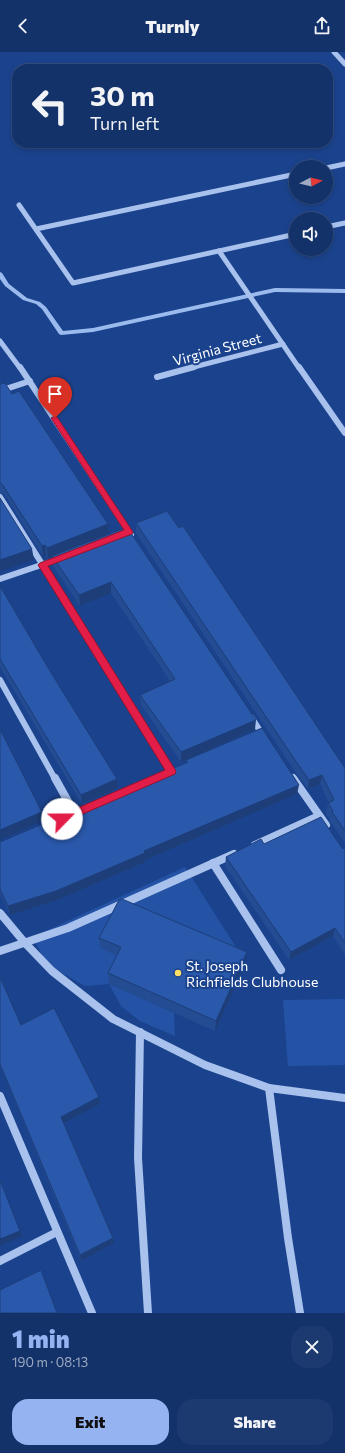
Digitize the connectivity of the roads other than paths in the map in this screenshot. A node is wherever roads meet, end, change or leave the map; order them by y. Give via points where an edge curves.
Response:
1 (334, 52) edge
2 (345, 64) edge
3 (345, 164) edge
4 (333, 167) edge
5 (289, 175) edge
6 (19, 205) dead end
7 (345, 223) edge
8 (333, 226) edge
9 (36, 229) junction
10 (289, 236) edge
11 (219, 251) junction
12 (0, 341) edge
13 (283, 344) junction
14 (157, 377) dead end
15 (30, 381) junction
16 (0, 391) edge
17 (342, 424) edge
18 (345, 433) edge
19 (0, 497) edge
20 (129, 532) junction
21 (122, 534) edge
22 (133, 538) edge
23 (71, 554) edge
24 (43, 565) junction
25 (0, 579) edge
26 (0, 680) edge
27 (247, 712) edge
28 (270, 745) edge
29 (172, 771) edge
30 (288, 771) edge
31 (75, 814) edge
32 (319, 816) junction
33 (332, 834) edge
34 (213, 863) junction
35 (0, 913) edge
36 (25, 943) junction
37 (0, 951) edge
38 (281, 970) dead end
39 (140, 1032) junction
40 (269, 1088) junction
41 (0, 1096) edge
42 (345, 1098) edge
43 (58, 1232) junction
44 (0, 1261) edge
45 (92, 1313) edge
46 (148, 1313) edge
47 (300, 1313) edge

1 - 2 street
3 - 4 street
5 - 9 street
6 - 9 street
7 - 8 street
9 - 11 street via 73,283
10 - 11 street
11 - 13 street
12 - 15 street
13 - 14 street, Virginia Street
13 - 17 street
15 - 16 street
15 - 20 street
17 - 18 street
19 - 24 street
20 - 21 street
20 - 22 street
23 - 24 street
24 - 25 street
24 - 29 street
26 - 31 street
27 - 28 street via 257,734
30 - 32 street
32 - 33 street
32 - 34 street
34 - 36 street via 68,928
34 - 38 street
35 - 36 street
36 - 37 street
36 - 39 street via 52,971 113,1019
39 - 40 street via 205,1065
39 - 46 street via 138,1158
40 - 42 street
40 - 47 street
41 - 43 street
43 - 44 street
43 - 45 street

